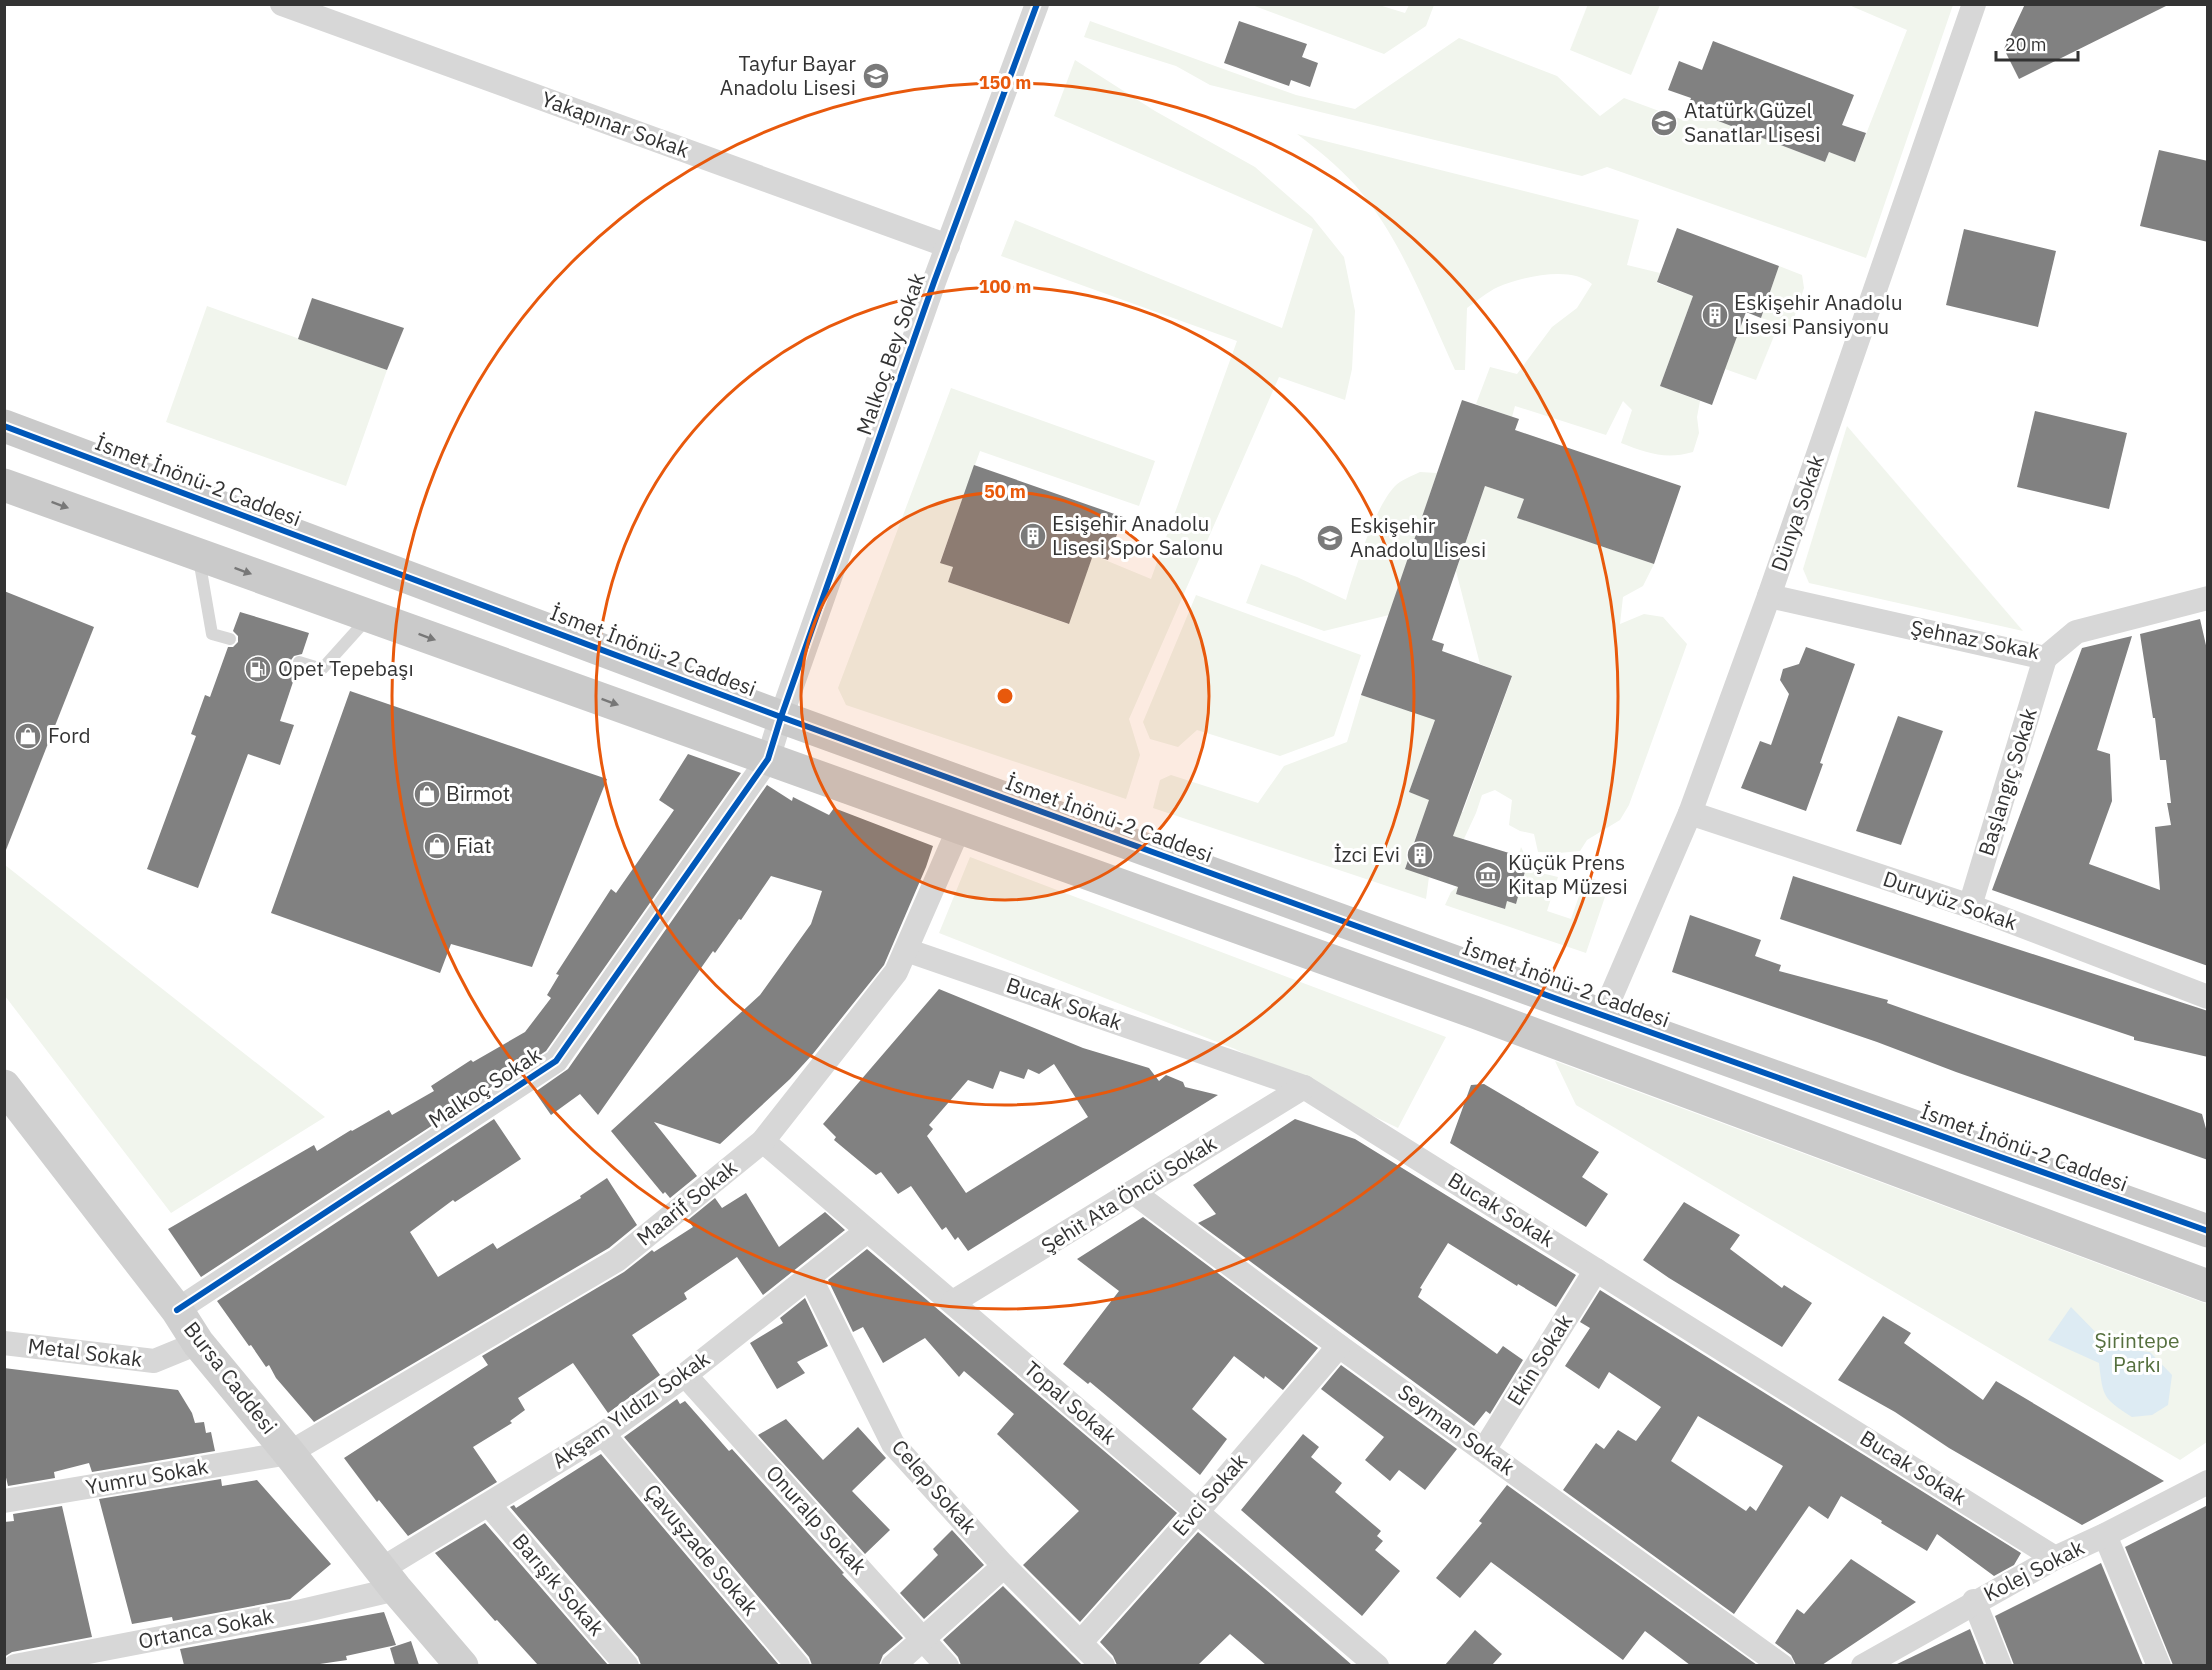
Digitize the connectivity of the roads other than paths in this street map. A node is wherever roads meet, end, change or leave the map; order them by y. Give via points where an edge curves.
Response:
1 (282, 4) edge
2 (1037, 4) edge
3 (1974, 4) edge
4 (948, 246) junction
5 (4, 426) edge
6 (4, 485) edge
7 (198, 555) junction
8 (1769, 596) junction
9 (2208, 598) edge
10 (369, 616) junction
11 (230, 639) dead end
12 (2045, 658) junction
13 (299, 662) dead end
14 (781, 717) junction
15 (768, 759) junction
16 (1690, 813) junction
17 (959, 828) junction
18 (1970, 906) junction
19 (906, 950) junction
20 (2208, 996) edge
21 (1603, 1015) junction
22 (4, 1086) edge
23 (1304, 1087) junction
24 (764, 1141) junction
25 (1133, 1192) junction
26 (867, 1231) junction
27 (2208, 1231) edge
28 (1596, 1270) junction
29 (810, 1277) junction
30 (2208, 1286) edge
31 (953, 1302) junction
32 (177, 1310) junction
33 (198, 1342) junction
34 (4, 1343) edge
35 (1339, 1346) junction
36 (685, 1375) junction
37 (603, 1434) junction
38 (1484, 1450) junction
39 (289, 1453) junction
40 (2208, 1482) edge
41 (4, 1501) edge
42 (489, 1505) junction
43 (1197, 1512) junction
44 (2105, 1535) junction
45 (2055, 1558) junction
46 (1004, 1566) junction
47 (388, 1579) junction
48 (1974, 1601) junction
49 (924, 1639) junction
50 (1080, 1644) junction
51 (15, 1665) edge
52 (462, 1665) edge
53 (627, 1665) edge
54 (798, 1665) edge
55 (892, 1665) edge
56 (947, 1665) edge
57 (1103, 1665) edge
58 (1377, 1665) edge
59 (1782, 1665) edge
60 (1863, 1665) edge
61 (2000, 1665) edge
62 (2159, 1665) edge

1 - 4 street, Yakapınar Sokak
2 - 4 street, Malkoç Bey Sokak
3 - 8 street, Dünya Sokak
4 - 14 street, Malkoç Bey Sokak
5 - 14 main road, İsmet İnönü-2 Caddesi
6 -> 7 main road
7 -> 10 main road
7 - 11 lane via 212,634
8 - 12 street, Şehnaz Sokak
8 - 16 street, Dünya Sokak
9 - 12 street, Şehnaz Sokak via 2076,632
10 - 13 lane via 322,669
10 -> 15 main road
12 - 18 street, Başlangıç Sokak
14 - 15 street, Malkoç Sokak
14 - 21 main road, İsmet İnönü-2 Caddesi
15 - 17 main road
15 - 32 street, Malkoç Sokak via 556,1061
16 - 18 street, Duruyüz Sokak
16 - 21 street, Dünya Sokak
17 - 19 street, Maarif Sokak
17 - 30 main road via 1477,1013
18 - 20 street, Duruyüz Sokak
19 - 23 street, Bucak Sokak
19 - 24 street, Maarif Sokak via 896,972
21 - 27 main road, İsmet İnönü-2 Caddesi
22 - 32 main road, Bursa Caddesi
23 - 25 street, Şehit Ata Öncü Sokak
23 - 28 street, Bucak Sokak
24 - 26 street, Topal Sokak
24 - 39 street, Maarif Sokak via 617,1260
25 - 31 street, Şehit Ata Öncü Sokak
25 - 35 street, Seyman Sokak
26 - 29 street, Akşam Yıldızı Sokak
26 - 31 street, Topal Sokak
28 - 38 street, Ekin Sokak
28 - 45 street, Bucak Sokak
29 - 36 street, Akşam Yıldızı Sokak
29 - 46 street, Celep Sokak via 893,1444
31 - 43 street, Topal Sokak
32 - 33 main road, Bursa Caddesi
33 - 34 street, Metal Sokak via 154,1361
33 - 39 main road, Bursa Caddesi
35 - 38 street, Seyman Sokak
35 - 43 street, Evci Sokak
36 - 37 street, Akşam Yıldızı Sokak
36 - 49 street, Onuralp Sokak
37 - 42 street, Akşam Yıldızı Sokak
37 - 54 street, Çavuşzade Sokak
38 - 59 street, Seyman Sokak
39 - 41 street, Yumru Sokak
39 - 47 main road, Bursa Caddesi
40 - 44 street, Kolej Sokak
42 - 47 street, Akşam Yıldızı Sokak
42 - 53 street, Barışık Sokak
43 - 50 street, Evci Sokak
43 - 58 street, Topal Sokak
44 - 45 street, Kolej Sokak
44 - 62 street
45 - 48 street, Kolej Sokak
46 - 49 street
46 - 50 street, Celep Sokak
47 - 51 street, Ortanca Sokak via 302,1611
47 - 52 main road, Bursa Caddesi
48 - 60 street, Kolej Sokak
48 - 61 street
49 - 55 street
49 - 56 street, Onuralp Sokak
50 - 57 street, Celep Sokak

